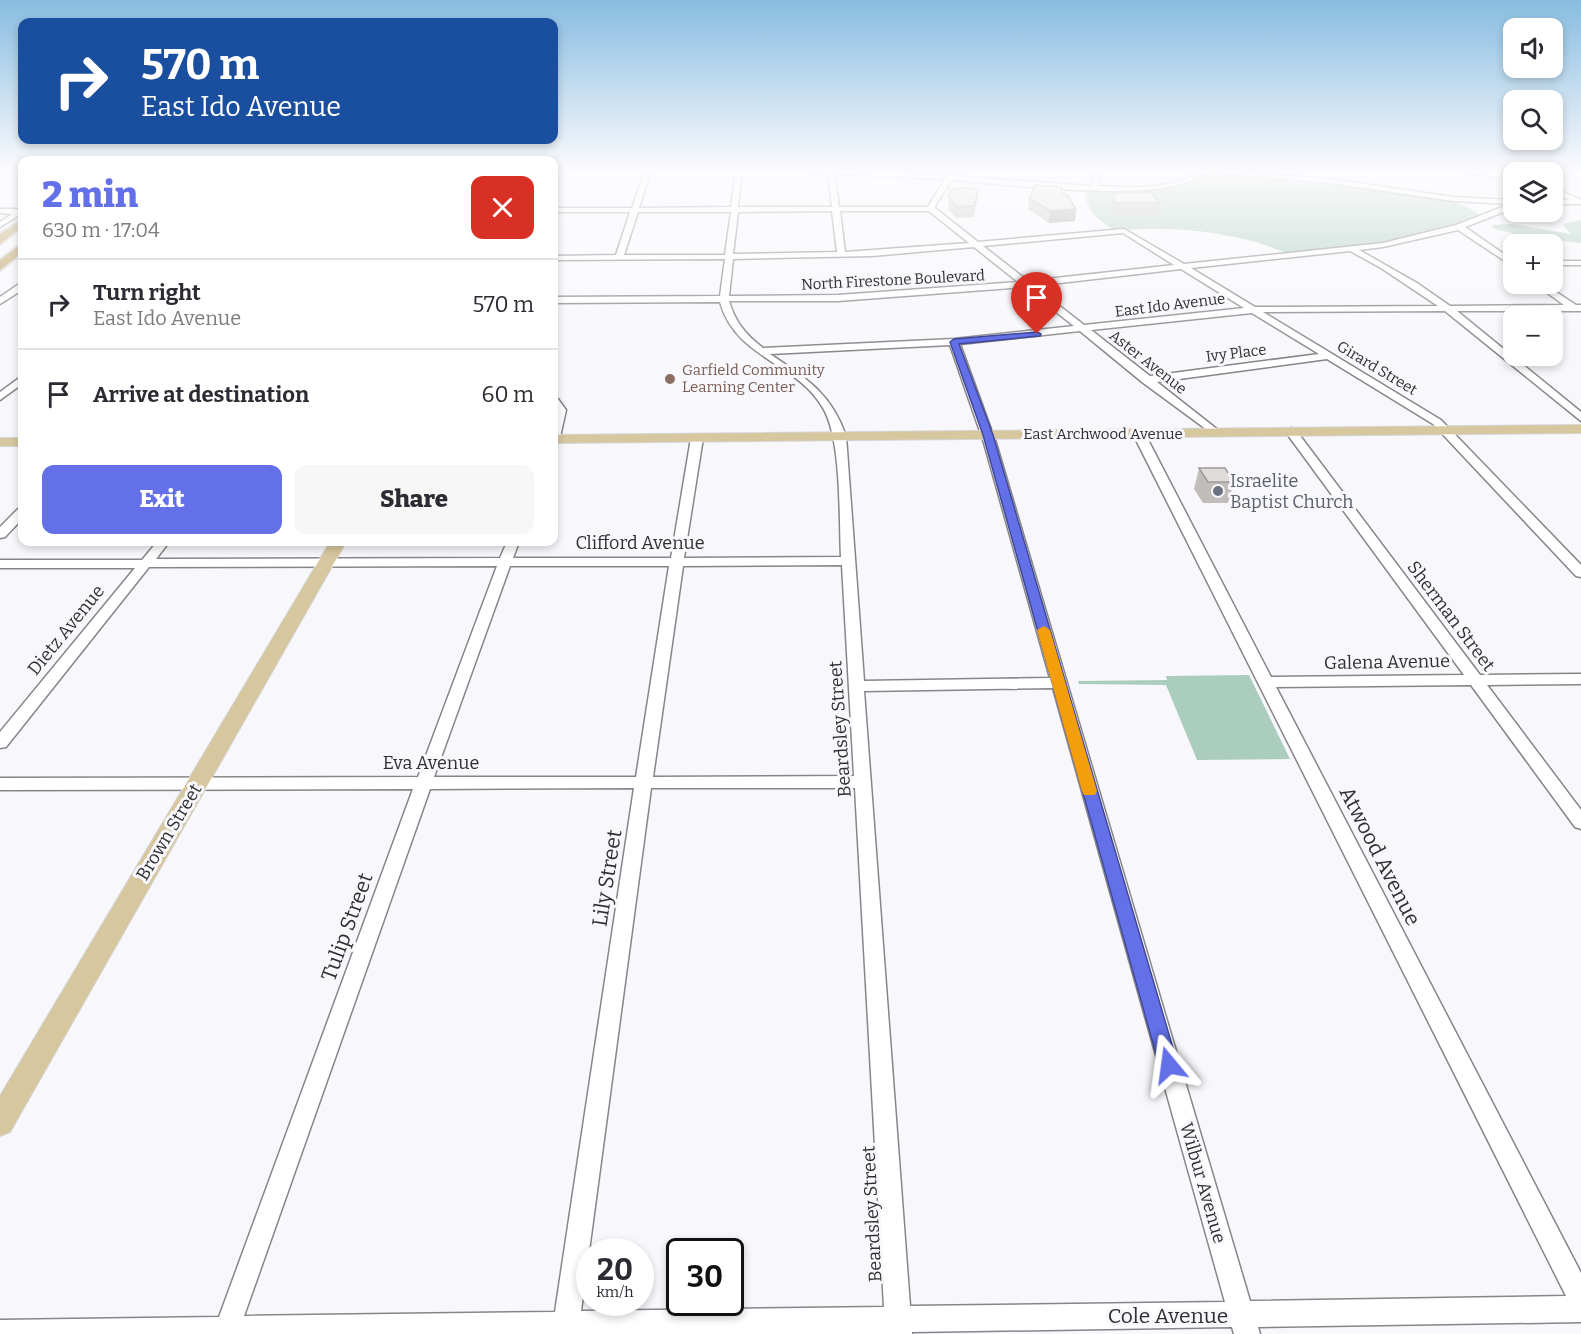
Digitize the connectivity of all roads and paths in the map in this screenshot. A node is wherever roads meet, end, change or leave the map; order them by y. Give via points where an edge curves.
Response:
1 (627, 233) edge
2 (732, 233) edge
3 (838, 233) edge
4 (960, 233) edge
5 (1102, 233) edge
6 (1128, 233) edge
7 (1436, 233) edge
8 (1468, 233) edge
9 (976, 246) junction
10 (18, 250) edge
11 (1353, 250) junction
12 (18, 255) edge
13 (841, 255) junction
14 (619, 257) junction
15 (729, 257) junction
16 (558, 258) edge
17 (1503, 258) edge
18 (1563, 263) edge
19 (1581, 263) edge
20 (0, 266) edge
21 (1183, 267) junction
22 (1024, 284) junction
23 (18, 289) edge
24 (1554, 294) edge
25 (558, 300) edge
26 (724, 300) junction
27 (0, 301) edge
28 (18, 301) edge
29 (1448, 309) junction
30 (1253, 310) junction
31 (1578, 310) edge
32 (1083, 330) junction
33 (954, 342) junction
34 (763, 351) junction
35 (1329, 357) junction
36 (1146, 380) junction
37 (18, 382) edge
38 (0, 397) edge
39 (558, 404) edge
40 (1581, 418) edge
41 (558, 422) edge
42 (1581, 429) edge
43 (1444, 430) junction
44 (1291, 431) junction
45 (1214, 432) junction
46 (1139, 434) junction
47 (988, 435) junction
48 (840, 436) junction
49 (558, 438) edge
50 (697, 438) junction
51 (0, 442) edge
52 (18, 442) edge
53 (18, 516) edge
54 (0, 534) edge
55 (160, 546) edge
56 (511, 546) edge
57 (332, 551) edge
58 (505, 561) junction
59 (848, 561) junction
60 (676, 562) junction
61 (146, 563) junction
62 (0, 564) edge
63 (1581, 573) edge
64 (1581, 679) edge
65 (1475, 680) junction
66 (1266, 682) junction
67 (1058, 683) junction
68 (857, 686) junction
69 (0, 743) edge
70 (199, 782) junction
71 (644, 782) junction
72 (862, 782) junction
73 (424, 783) junction
74 (0, 784) edge
75 (1581, 823) edge
76 (0, 1123) edge
77 (1581, 1299) edge
78 (1581, 1309) edge
79 (566, 1325) junction
80 (1244, 1325) edge
81 (898, 1327) edge
82 (227, 1329) junction
83 (0, 1333) edge

1 - 14 street
2 - 15 street, Beardsley Street
3 - 13 street
4 - 9 street, Aster Avenue
5 - 9 street, Girard Street
6 - 21 street, Girard Street
7 - 11 street, North Firestone Boulevard
8 - 17 street
9 - 13 street
9 - 22 street, Aster Avenue
10 - 20 highway
11 - 21 street, North Firestone Boulevard
11 - 29 street via 1407,279
12 - 20 highway
13 - 15 street
14 - 15 street
14 - 16 street
15 - 26 street, Beardsley Street
18 - 19 street
21 - 22 street, North Firestone Boulevard
21 - 30 street, Girard Street
22 - 26 street, North Firestone Boulevard via 866,296
22 - 32 street, Aster Avenue
23 - 27 street
24 - 31 street
25 - 26 street, North Firestone Boulevard
26 - 34 street, Beardsley Street via 725,313 740,335
27 - 28 street
29 - 30 street, East Ido Avenue
29 - 31 street, East Ido Avenue
29 - 40 street
30 - 32 street, East Ido Avenue
30 - 35 street, Girard Street
32 - 33 street, East Ido Avenue
32 - 36 street, Aster Avenue
33 - 34 street, East Ido Avenue
33 - 47 street, Wilbur Avenue
34 - 48 street, Beardsley Street via 818,393
35 - 36 street, Ivy Place
35 - 43 street, Girard Street via 1437,422
36 - 45 street, Aster Avenue
37 - 38 street
39 - 41 street
42 - 43 main road, East Archwood Avenue
43 - 44 main road, East Archwood Avenue
43 - 63 street, Girard Street
44 - 45 main road, East Archwood Avenue
44 - 65 street, Sherman Street
45 - 46 main road, East Archwood Avenue
46 - 47 main road, East Archwood Avenue
46 - 66 street, Atwood Avenue
47 - 48 main road, East Archwood Avenue
47 - 67 street, Wilbur Avenue
48 - 50 main road, East Archwood Avenue
48 - 59 street, Beardsley Street
49 - 50 main road, East Archwood Avenue
50 - 60 street, Lily Street
51 - 52 main road
53 - 54 street
55 - 61 street, Dietz Avenue
56 - 58 street, Tulip Street
57 - 58 street, Clifford Avenue
57 - 61 street, Clifford Avenue
57 - 70 main road, Brown Street
58 - 60 street, Clifford Avenue
58 - 73 street, Tulip Street
59 - 60 street, Clifford Avenue
59 - 68 street, Beardsley Street
60 - 71 street, Lily Street
61 - 62 street, Clifford Avenue
61 - 69 street, Dietz Avenue
64 - 65 street, Galena Avenue
65 - 66 street, Galena Avenue
65 - 75 street, Sherman Street
66 - 77 street, Atwood Avenue
67 - 68 street
67 - 80 street, Wilbur Avenue
68 - 72 street, Beardsley Street
70 - 73 street, Eva Avenue
70 - 74 street, Eva Avenue
70 - 76 main road, Brown Street
71 - 72 street, Eva Avenue
71 - 73 street, Eva Avenue
71 - 79 street, Lily Street
72 - 81 street, Beardsley Street
73 - 82 street, Tulip Street
78 - 80 street, Cole Avenue
79 - 81 street, Cole Avenue
79 - 82 street, Cole Avenue
80 - 81 street, Cole Avenue
82 - 83 street, Cole Avenue

